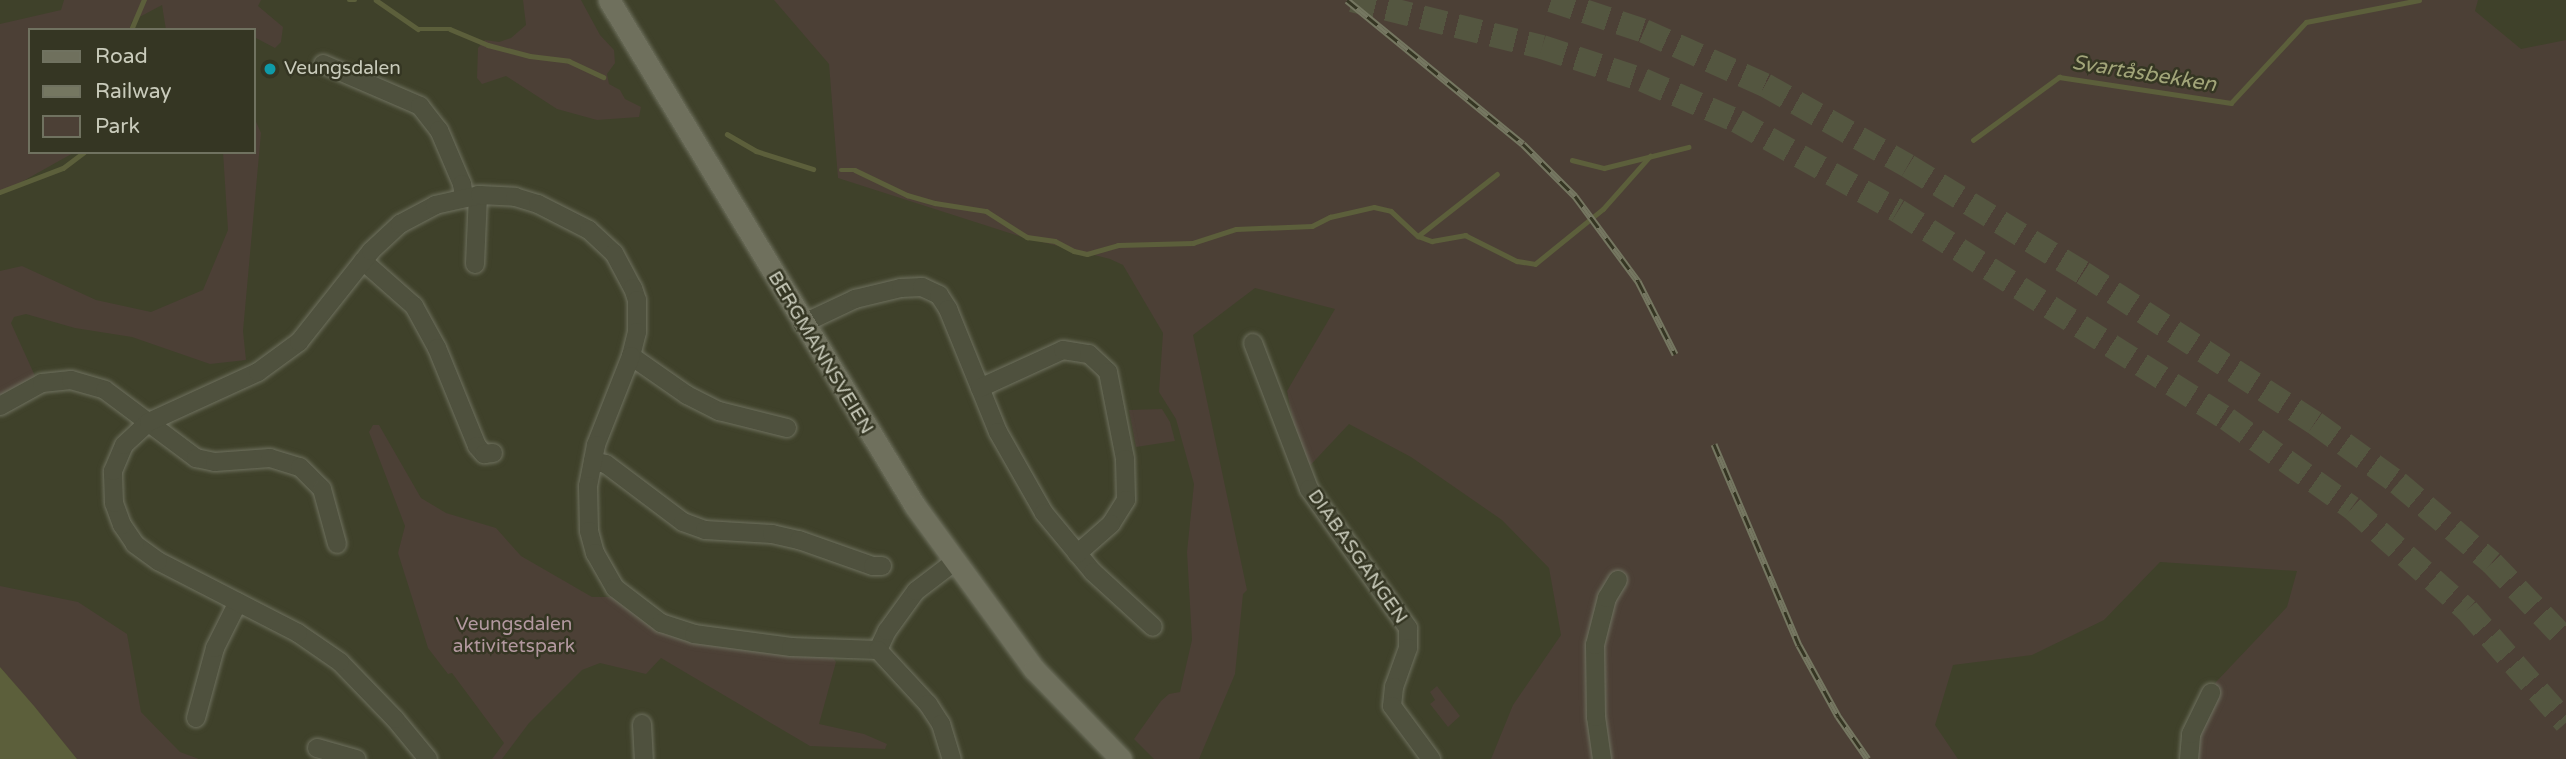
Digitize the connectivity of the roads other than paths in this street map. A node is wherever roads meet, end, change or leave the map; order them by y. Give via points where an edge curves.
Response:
1 (609, 0) edge
2 (324, 64) dead end
3 (471, 196) junction
4 (363, 261) junction
5 (475, 264) dead end
6 (802, 324) junction
7 (1253, 343) dead end
8 (631, 356) junction
9 (980, 388) junction
10 (0, 406) edge
11 (149, 422) junction
12 (788, 428) dead end
13 (493, 453) dead end
14 (593, 461) junction
15 (337, 544) dead end
16 (1077, 554) junction
17 (954, 562) junction
18 (883, 566) dead end
19 (1618, 580) dead end
20 (238, 602) junction
21 (1153, 627) dead end
22 (878, 650) junction
23 (2211, 693) dead end
24 (197, 718) dead end
25 (642, 724) dead end
26 (317, 748) dead end
27 (426, 758) edge
28 (356, 759) edge
29 (644, 759) edge
30 (952, 759) edge
31 (1121, 759) edge
32 (1431, 759) edge
33 (1602, 759) edge
34 (2189, 759) edge

1 - 6 main road, BERGMANNSVEIEN
2 - 3 street via 420,106 439,130
3 - 4 street via 435,205 400,224
3 - 5 street
3 - 8 street via 515,197 556,211 589,230 614,253 637,300
4 - 11 street via 322,316 282,355
4 - 13 street via 414,306 438,348 477,446 484,454
6 - 9 street via 855,299 901,288 928,289 939,295 948,309
6 - 17 main road, BERGMANNSVEIEN
7 - 32 street, DIABASGANGEN via 1309,489 1408,628 1408,648 1392,693 1395,712
8 - 12 street via 719,411
8 - 14 street
9 - 16 street via 1014,463 1044,513
9 - 16 street via 1063,350 1089,354 1108,372 1127,490 1117,517
10 - 11 street via 42,383 71,380 105,390
11 - 15 street via 196,458 215,462 270,458 300,467 322,489
11 - 20 street via 124,445 113,471 114,503 122,524 135,544 158,561
14 - 18 street via 606,464 683,522 705,530 790,538 857,562
14 - 22 street via 587,510 595,553 615,588 645,613 694,634 791,647
16 - 21 street
17 - 22 street via 916,592
17 - 31 main road, BERGMANNSVEIEN via 1053,691
19 - 33 street via 1607,598 1595,645
20 - 24 street via 201,665
20 - 27 street via 298,633 340,662 396,719
22 - 30 street via 928,704 941,724
23 - 34 street via 2191,734
25 - 29 street
26 - 28 street

